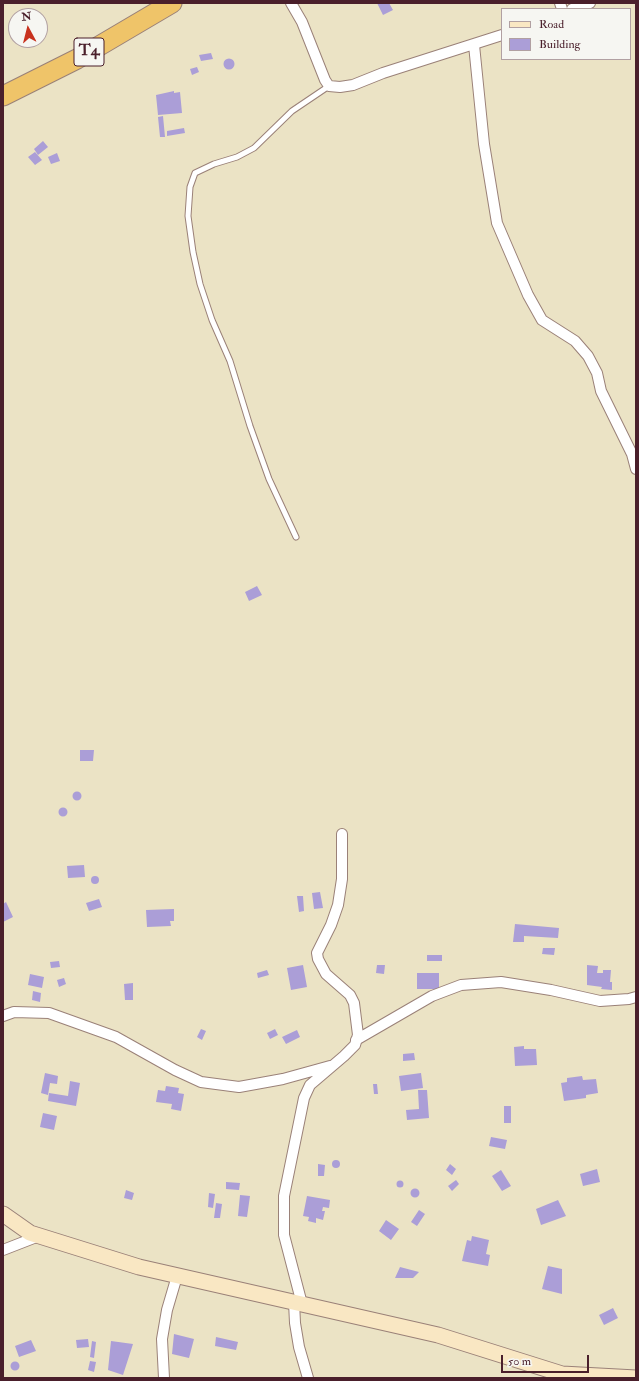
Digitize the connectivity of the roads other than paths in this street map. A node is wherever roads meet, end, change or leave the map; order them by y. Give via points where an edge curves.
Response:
1 (172, 3) edge
2 (291, 3) edge
3 (590, 3) edge
4 (575, 8) edge
5 (501, 35) edge
6 (474, 45) junction
7 (330, 86) junction
8 (3, 96) edge
9 (636, 469) edge
10 (296, 537) dead end
11 (342, 834) dead end
12 (636, 997) edge
13 (3, 1016) edge
14 (356, 1040) junction
15 (332, 1066) junction
16 (3, 1214) edge
17 (39, 1236) junction
18 (3, 1250) edge
19 (176, 1276) junction
20 (298, 1303) junction
21 (164, 1378) edge
22 (308, 1378) edge
23 (636, 1378) edge

1 - 8 highway, T4 via 77,59
2 - 7 street
3 - 4 street
5 - 6 street
6 - 7 street via 353,85
6 - 9 street via 484,144 497,223 528,295 542,320 575,341 588,356 632,454
7 - 10 lane via 292,111 254,148 195,173 190,187 188,216 200,284 230,361 269,479
11 - 14 street via 342,879 338,905 332,925 317,953 326,974 350,995 354,1003 358,1035
12 - 14 street via 600,1001 501,982 461,985 432,996
13 - 15 street via 14,1012 49,1013 116,1037 201,1082 239,1087
14 - 15 street via 355,1045
15 - 20 street via 310,1085 304,1098 284,1196 284,1235
16 - 17 main road via 30,1233
17 - 18 street
17 - 19 main road
19 - 20 main road
19 - 21 street via 162,1339
20 - 22 street via 295,1324
20 - 23 main road via 438,1335 562,1374

